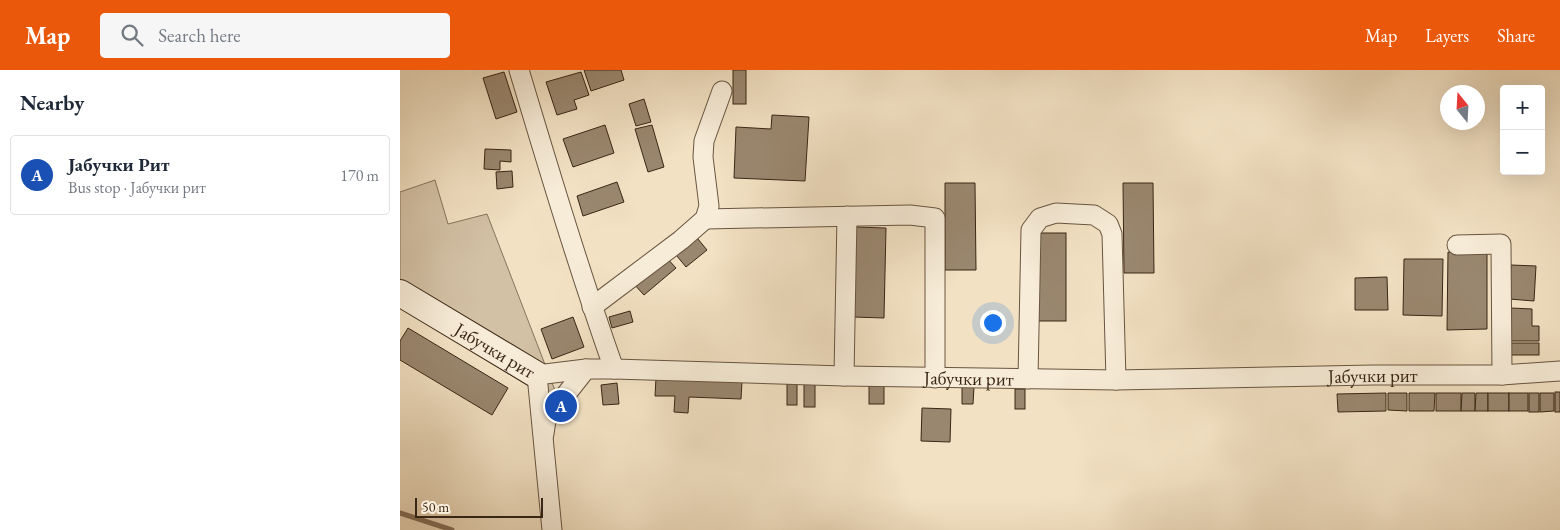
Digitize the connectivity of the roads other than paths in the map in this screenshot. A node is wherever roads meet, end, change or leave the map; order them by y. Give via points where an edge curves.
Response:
1 (519, 70) edge
2 (722, 91) dead end
3 (847, 216) junction
4 (705, 219) junction
5 (1457, 245) dead end
6 (400, 293) edge
7 (592, 307) junction
8 (586, 369) junction
9 (614, 369) junction
10 (1560, 371) edge
11 (537, 375) junction
12 (1502, 375) junction
13 (844, 376) junction
14 (935, 378) junction
15 (1028, 379) junction
16 (1116, 380) junction
17 (543, 440) junction
18 (552, 530) edge

1 - 7 street
2 - 4 street via 704,141 709,206
3 - 4 street
3 - 13 street
3 - 14 street via 935,218
4 - 7 street
5 - 12 street via 1500,244
6 - 11 street, Јабучки рит
7 - 9 street
8 - 9 street, Јабучки рит
8 - 11 street, Јабучки рит
8 - 17 street via 546,420
9 - 13 street, Јабучки рит
10 - 12 street, Јабучки рит
11 - 17 street
12 - 16 street, Јабучки рит
13 - 14 street, Јабучки рит
14 - 15 street, Јабучки рит
15 - 16 street, Јабучки рит
15 - 16 street via 1030,230 1040,218 1056,213 1094,215 1108,224 1112,234
17 - 18 street

